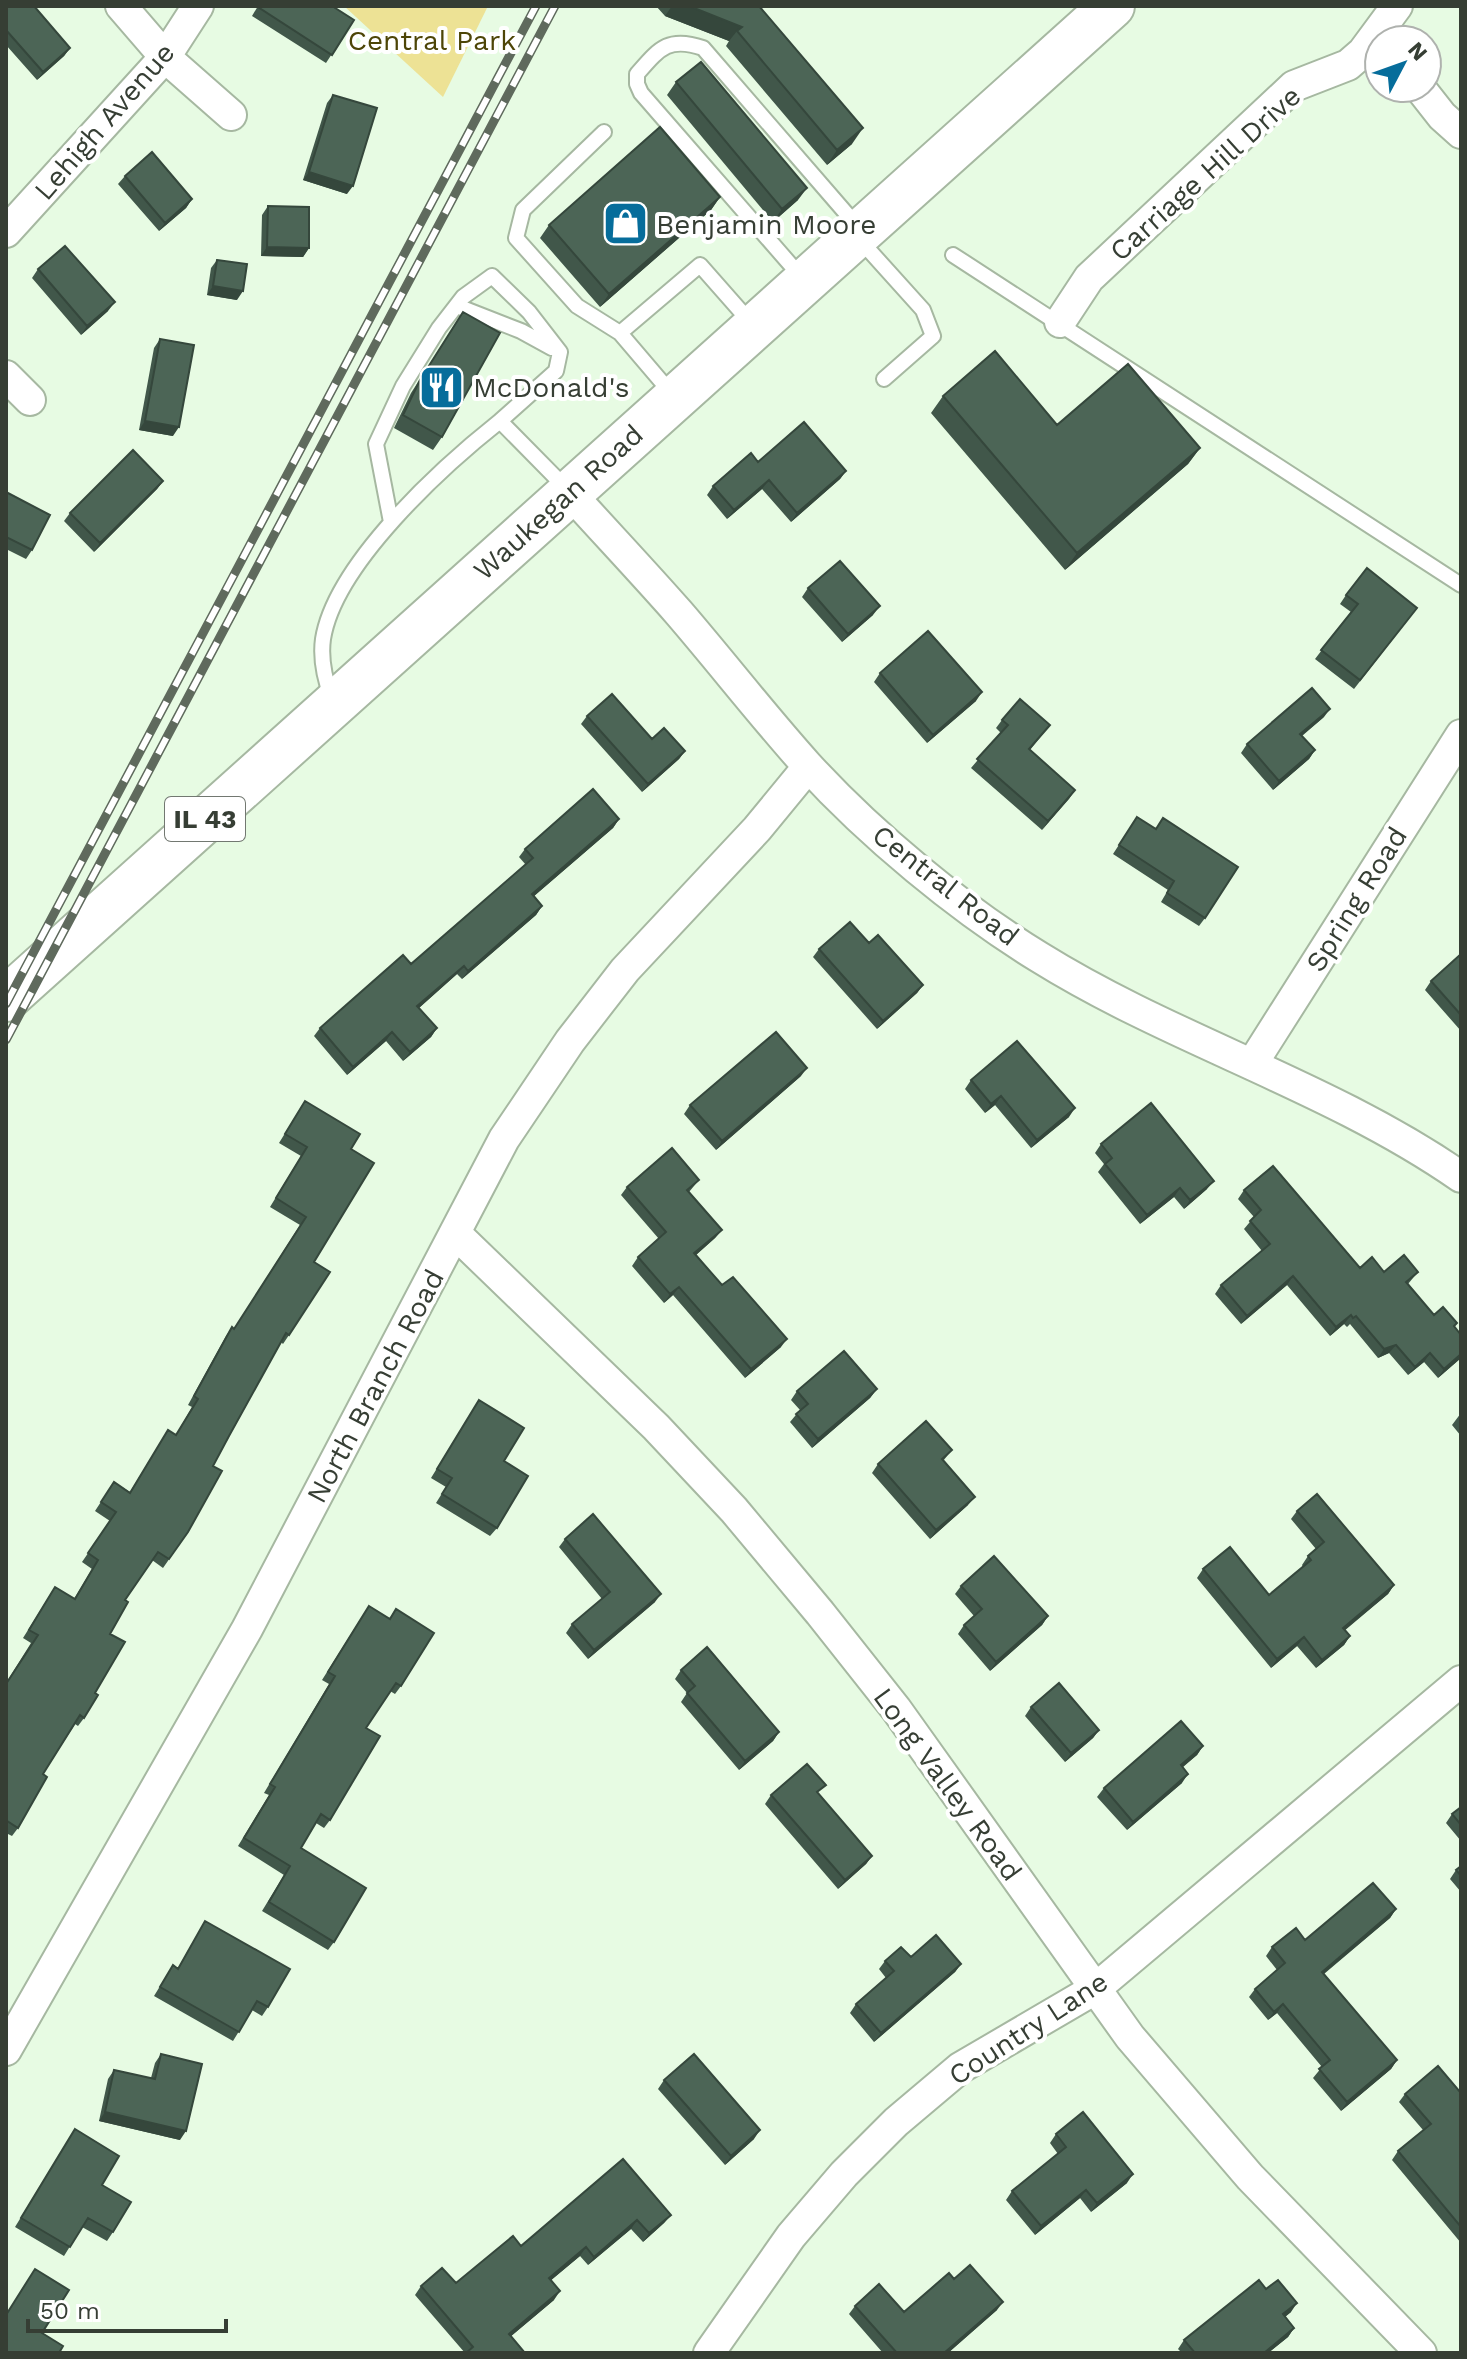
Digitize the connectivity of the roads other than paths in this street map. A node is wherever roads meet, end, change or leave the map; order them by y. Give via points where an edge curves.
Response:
1 (121, 6) edge
2 (198, 6) edge
3 (1112, 6) edge
4 (1392, 17) edge
5 (165, 57) junction
6 (1433, 104) edge
7 (231, 115) dead end
8 (604, 132) dead end
9 (1461, 133) edge
10 (6, 232) edge
11 (858, 233) junction
12 (953, 255) dead end
13 (805, 281) junction
14 (457, 306) junction
15 (1060, 322) junction
16 (754, 327) junction
17 (620, 333) junction
18 (560, 352) junction
19 (6, 376) edge
20 (884, 379) dead end
21 (675, 398) junction
22 (30, 400) dead end
23 (500, 421) junction
24 (569, 492) junction
25 (391, 522) junction
26 (1461, 585) edge
27 (334, 703) junction
28 (1461, 735) edge
29 (808, 767) junction
30 (6, 999) edge
31 (1252, 1064) junction
32 (1461, 1177) edge
33 (455, 1233) junction
34 (1461, 1681) edge
35 (1095, 1989) junction
36 (6, 2050) edge
37 (1410, 2349) edge
38 (709, 2353) edge

1 - 5 street
2 - 5 street, Lehigh Avenue
3 - 11 main road, Waukegan Road / IL 43
4 - 15 street, Carriage Hill Drive via 1348,65 1294,86 1089,278
5 - 7 street
5 - 10 street, Lehigh Avenue
6 - 9 street
8 - 17 lane via 523,210 516,238 577,306
11 - 13 main road, Waukegan Road / IL 43
11 - 13 lane via 703,48 686,42 657,50 637,74 641,93
11 - 20 lane via 923,310 933,336
12 - 15 lane
13 - 16 main road, Waukegan Road / IL 43
14 - 18 lane
14 - 18 lane via 492,276
14 - 25 lane via 403,386 376,444
15 - 26 lane
16 - 17 lane via 700,265
16 - 21 main road, Waukegan Road / IL 43
17 - 21 lane
18 - 23 lane via 556,371
19 - 22 street
21 - 24 main road, Waukegan Road / IL 43
23 - 24 lane
23 - 25 lane
24 - 27 main road, Waukegan Road / IL 43
24 - 29 street, Central Road
25 - 27 lane via 336,596 323,639 323,675
27 - 30 main road, Waukegan Road / IL 43
28 - 31 street, Spring Road
29 - 31 street, Central Road via 966,908 1026,949 1132,1009
29 - 33 street, North Branch Road via 625,970 570,1041 504,1139
31 - 32 street, Central Road via 1363,1117
33 - 35 street, Long Valley Road via 734,1510 896,1709
33 - 36 street, North Branch Road via 247,1629
34 - 35 street, Country Lane
35 - 37 street, Long Valley Road via 1250,2177
35 - 38 street, Country Lane via 960,2068 896,2122 791,2236

